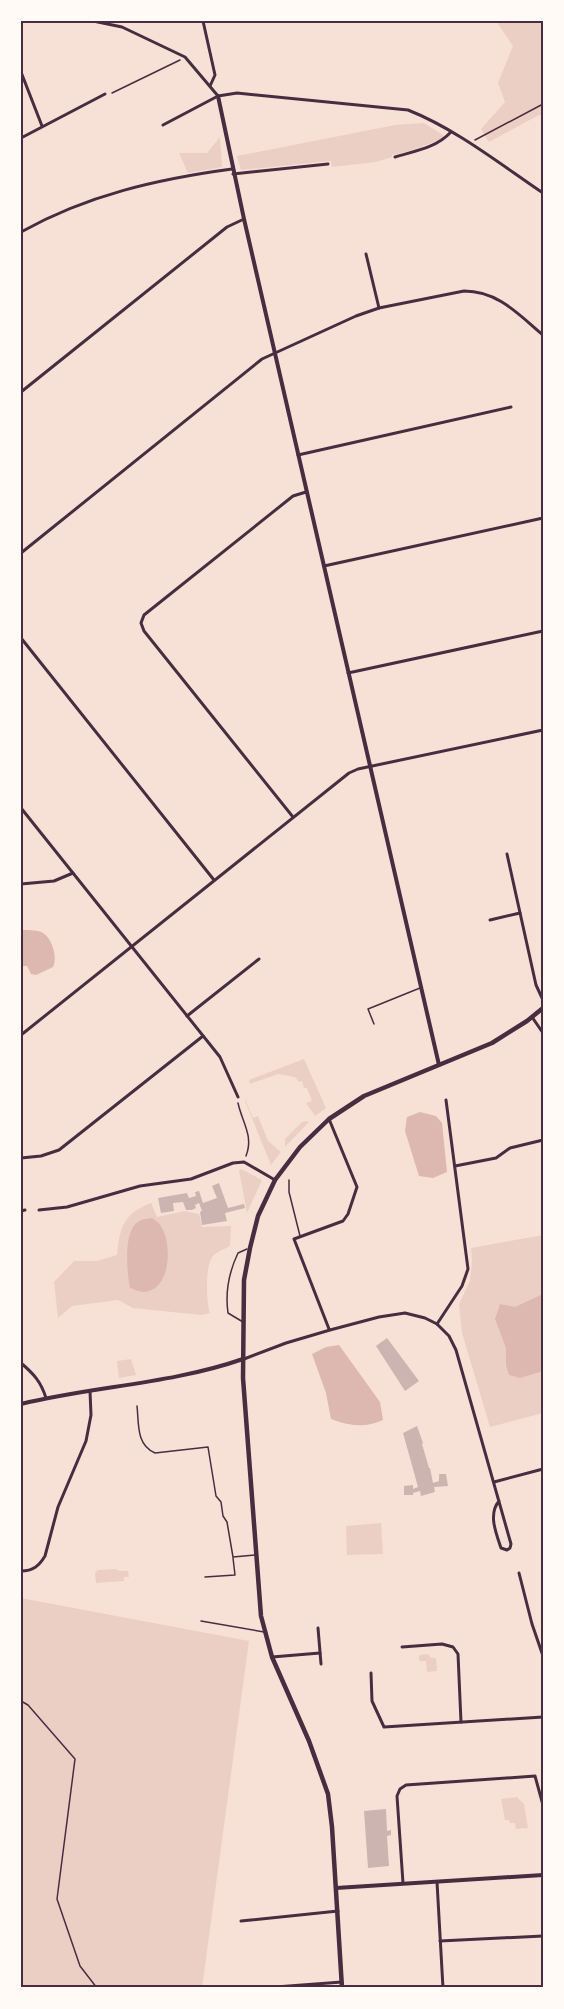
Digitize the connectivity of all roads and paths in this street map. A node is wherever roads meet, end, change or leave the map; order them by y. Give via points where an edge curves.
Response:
1 (93, 21) edge
2 (203, 21) edge
3 (185, 57) junction
4 (21, 72) edge
5 (210, 86) junction
6 (105, 94) joint
7 (218, 96) junction
8 (543, 104) edge
9 (163, 125) dead end
10 (43, 127) junction
11 (451, 132) junction
12 (21, 138) edge
13 (469, 143) junction
14 (395, 157) dead end
15 (328, 164) dead end
16 (233, 171) junction
17 (543, 193) edge
18 (244, 219) junction
19 (21, 232) edge
20 (366, 254) dead end
21 (379, 308) junction
22 (543, 335) edge
23 (275, 355) junction
24 (21, 392) edge
25 (511, 407) dead end
26 (298, 455) junction
27 (306, 492) junction
28 (543, 518) edge
29 (21, 553) edge
30 (324, 566) junction
31 (543, 631) edge
32 (21, 638) edge
33 (348, 673) junction
34 (543, 730) edge
35 (370, 767) junction
36 (21, 808) edge
37 (293, 817) junction
38 (507, 854) dead end
39 (73, 873) junction
40 (214, 880) junction
41 (21, 884) edge
42 (520, 913) junction
43 (490, 920) dead end
44 (132, 947) junction
45 (259, 959) dead end
46 (420, 987) junction
47 (543, 1000) edge
48 (543, 1008) edge
49 (187, 1016) junction
50 (532, 1017) junction
51 (374, 1024) dead end
52 (543, 1033) edge
53 (21, 1035) edge
54 (202, 1036) junction
55 (439, 1065) junction
56 (238, 1097) joint
57 (446, 1100) dead end
58 (329, 1119) junction
59 (543, 1140) edge
60 (21, 1158) edge
61 (244, 1162) junction
62 (455, 1166) junction
63 (275, 1180) junction
64 (289, 1180) dead end
65 (39, 1210) dead end
66 (300, 1237) junction
67 (250, 1248) junction
68 (243, 1322) junction
69 (437, 1324) junction
70 (330, 1330) junction
71 (243, 1359) junction
72 (21, 1364) edge
73 (90, 1391) junction
74 (46, 1398) junction
75 (21, 1404) edge
76 (137, 1406) dead end
77 (543, 1469) edge
78 (494, 1482) junction
79 (499, 1501) junction
80 (256, 1555) junction
81 (233, 1557) junction
82 (21, 1571) edge
83 (519, 1572) dead end
84 (204, 1577) dead end
85 (201, 1621) dead end
86 (318, 1628) dead end
87 (265, 1632) junction
88 (402, 1647) dead end
89 (320, 1653) junction
90 (543, 1656) edge
91 (272, 1657) junction
92 (321, 1664) dead end
93 (371, 1674) dead end
94 (21, 1701) edge
95 (543, 1717) edge
96 (461, 1722) junction
97 (543, 1805) edge
98 (543, 1875) edge
99 (437, 1882) junction
100 (402, 1883) junction
101 (336, 1888) junction
102 (338, 1911) junction
103 (241, 1921) dead end
104 (543, 1936) edge
105 (440, 1941) junction
106 (342, 1985) edge
107 (97, 1988) edge
108 (262, 1988) edge
109 (443, 1988) edge

1 - 3 street via 122,27
2 - 5 street via 215,75
3 - 5 street
3 - 6 path
4 - 10 street
5 - 7 street
6 - 10 street
7 - 9 street
7 - 11 street via 237,93 408,110
7 - 16 street
8 - 13 path
10 - 12 street
11 - 13 street
11 - 14 street via 435,145
13 - 17 street
15 - 16 street
16 - 18 street
16 - 19 street via 155,181 115,192
18 - 23 street
18 - 24 street via 227,227
20 - 21 street
21 - 22 street via 477,291 505,302
21 - 23 street
23 - 26 street
23 - 29 street via 262,359
25 - 26 street
26 - 27 street
27 - 30 street
27 - 37 street via 293,496 144,615 141,623
28 - 30 street
30 - 33 street
31 - 33 street
32 - 40 street
33 - 35 street
34 - 35 street
35 - 37 street via 349,773
35 - 46 street
36 - 39 street
37 - 40 street
38 - 42 street
39 - 41 street via 54,881
39 - 44 street
40 - 44 street
42 - 43 street
42 - 47 street
44 - 49 street
44 - 53 street
45 - 49 street
46 - 51 lane via 368,1009
46 - 55 street
48 - 50 main road
49 - 54 street
50 - 52 street
50 - 55 main road via 492,1043
54 - 56 street via 220,1057
54 - 60 street via 59,1150
55 - 58 main road via 364,1096
56 - 61 path via 249,1136
57 - 62 street
58 - 63 main road via 300,1147
58 - 66 street via 357,1187 343,1221
59 - 62 street via 520,1144 496,1158
61 - 63 street
61 - 65 street via 191,1179 140,1186 67,1207
62 - 69 street via 468,1269 462,1286
63 - 67 main road via 258,1216
64 - 66 lane
66 - 70 street via 294,1239
67 - 68 main road
67 - 68 lane via 238,1253 231,1268 227,1300 228,1313
68 - 71 main road
69 - 70 street via 405,1313
69 - 78 street via 456,1350
70 - 71 street
71 - 73 street via 196,1373
71 - 80 main road
72 - 74 street via 36,1376
73 - 74 street
73 - 82 street via 86,1441 58,1508 45,1556 33,1569
74 - 75 street
76 - 81 lane via 142,1443 148,1450 155,1453 207,1447
77 - 78 street
78 - 79 street
79 - 79 street via 492,1515 501,1548 507,1550 511,1544
80 - 81 lane
80 - 87 main road
81 - 84 lane via 235,1575
83 - 90 street
85 - 87 lane
86 - 89 street
87 - 91 main road
88 - 96 street via 453,1647 458,1654
89 - 91 street
89 - 92 street
91 - 101 main road via 327,1790
93 - 96 street via 372,1701 384,1727
94 - 107 path via 75,1759 57,1899 80,1966
95 - 96 street
97 - 100 street via 535,1776 406,1785 397,1796
98 - 99 street
99 - 100 street
99 - 105 street
100 - 101 street
101 - 102 main road
102 - 103 street
102 - 106 main road
104 - 105 street
105 - 109 street
106 - 108 street

